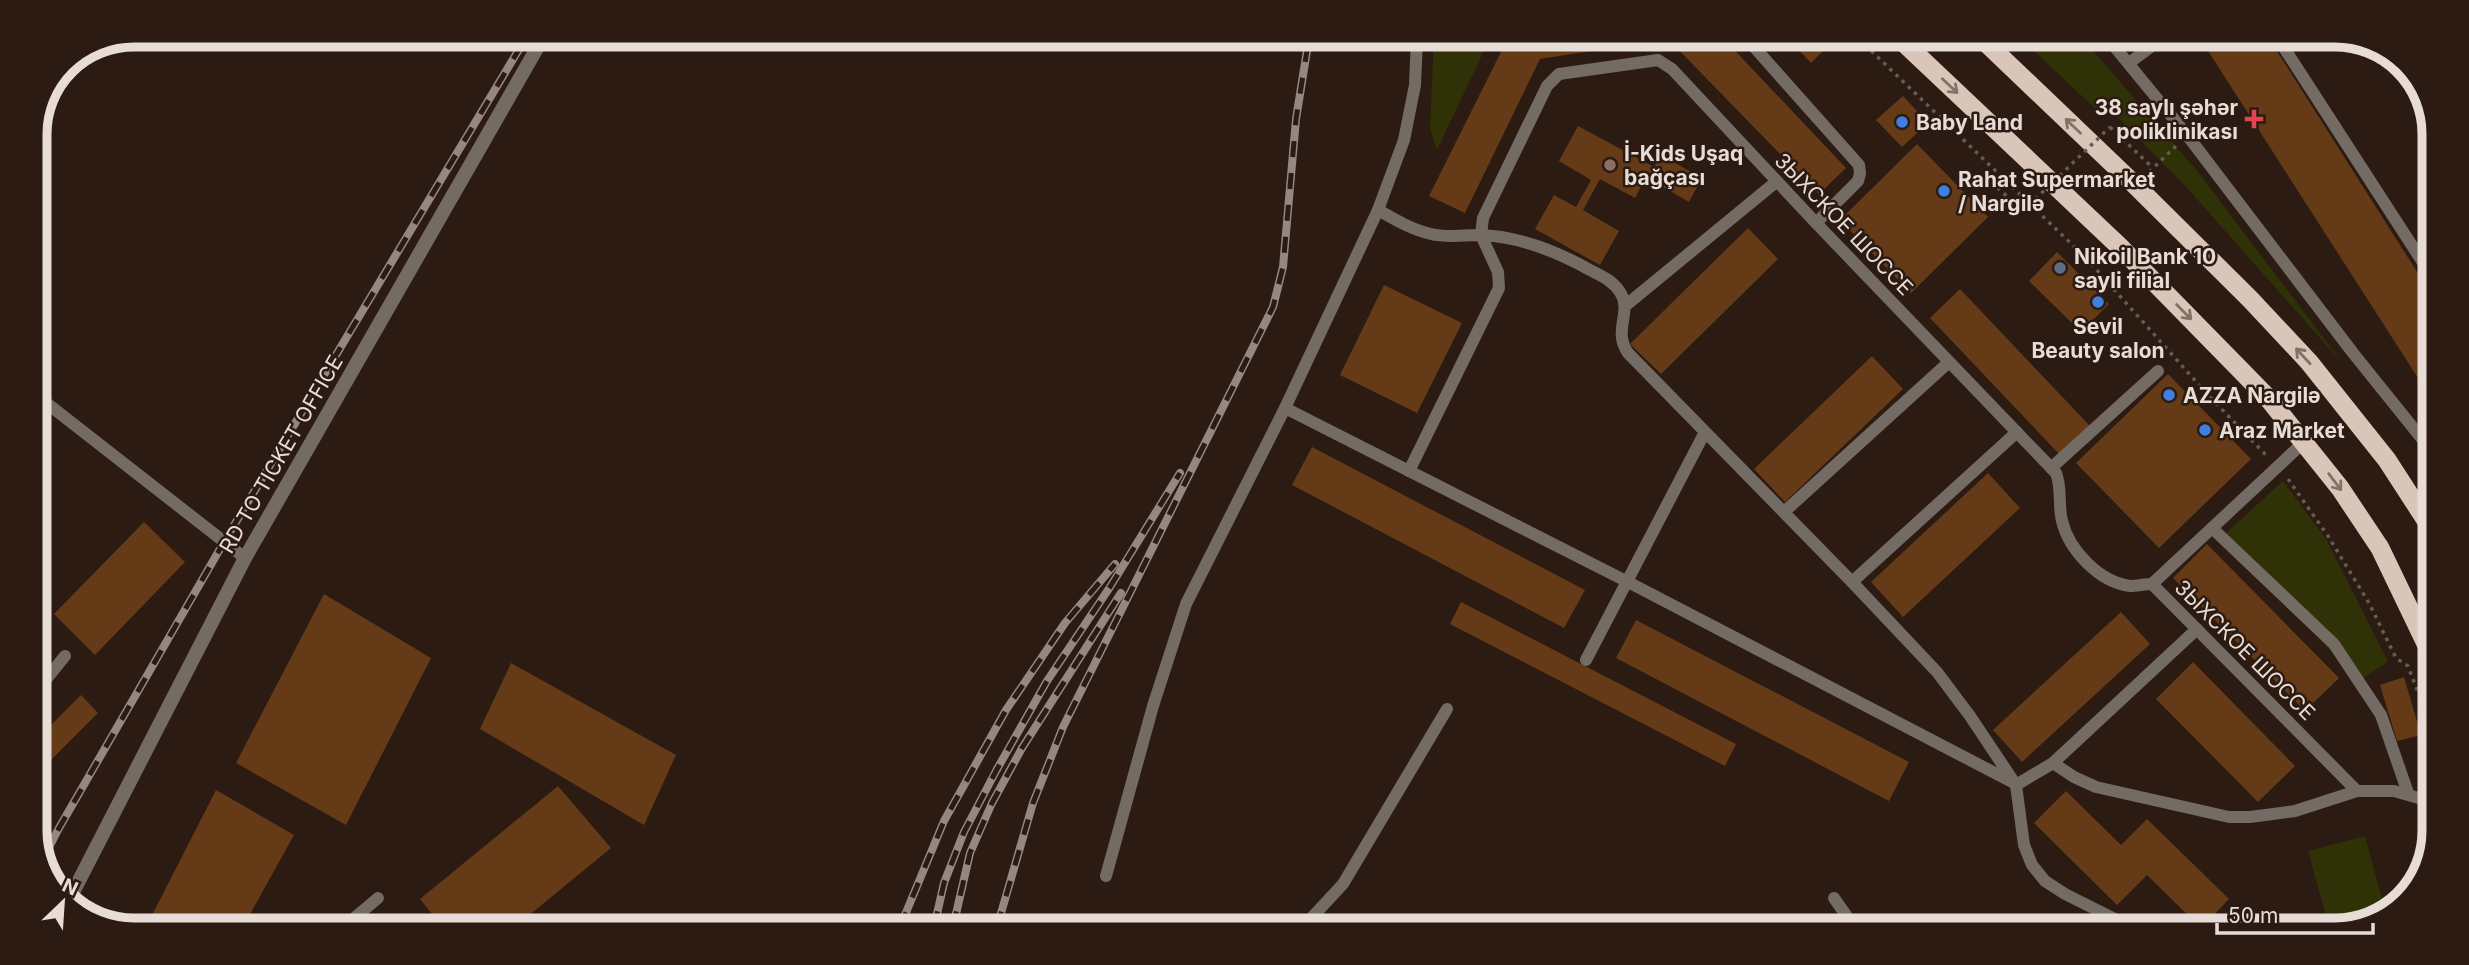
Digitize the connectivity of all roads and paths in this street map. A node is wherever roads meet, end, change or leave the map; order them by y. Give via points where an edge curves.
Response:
1 (538, 47) edge
2 (1417, 47) edge
3 (1754, 47) edge
4 (1908, 47) edge
5 (1989, 47) edge
6 (2115, 47) edge
7 (2151, 47) edge
8 (2284, 47) edge
9 (2129, 63) junction
10 (2187, 135) junction
11 (2153, 168) junction
12 (1993, 176) dead end
13 (1776, 181) junction
14 (2136, 186) junction
15 (1378, 210) junction
16 (1816, 223) junction
17 (1480, 235) junction
18 (2422, 253) edge
19 (1625, 306) junction
20 (1949, 362) junction
21 (2158, 371) dead end
22 (47, 403) edge
23 (1285, 408) junction
24 (1705, 432) junction
25 (2017, 432) junction
26 (2422, 436) edge
27 (2304, 442) junction
28 (2051, 468) junction
29 (1409, 471) junction
30 (1784, 512) junction
31 (2422, 514) edge
32 (2212, 528) junction
33 (245, 558) junction
34 (1628, 582) junction
35 (1852, 582) junction
36 (2152, 584) junction
37 (2197, 629) junction
38 (2422, 635) edge
39 (65, 656) dead end
40 (1586, 660) dead end
41 (47, 678) edge
42 (1447, 709) dead end
43 (2053, 763) junction
44 (2016, 785) junction
45 (2357, 791) junction
46 (2408, 793) junction
47 (2422, 798) edge
48 (86, 867) edge
49 (1106, 876) dead end
50 (378, 898) dead end
51 (1834, 898) dead end
52 (354, 918) edge
53 (1312, 918) edge
54 (1848, 918) edge
55 (2113, 918) edge

1 - 33 street, RD TO TICKET OFFICE
2 - 15 lane via 1415,85 1404,140
3 - 16 lane via 1859,165 1858,181
4 -> 27 highway via 2120,247 2269,398
14 -> 5 highway
6 - 9 lane
7 - 9 lane
8 - 18 lane
9 - 10 lane
10 - 11 path
10 - 26 lane
11 - 12 path, bridge via 2110,127 2023,211 1989,180
11 - 14 path
13 - 16 lane, ЗЫХСКОЕ ШОССЕ
13 - 17 lane, ЗЫХСКОЕ ШОССЕ via 1672,69 1658,60 1559,74 1541,98 1483,218
13 - 19 lane
31 -> 14 highway via 2388,460 2309,362
15 - 17 lane via 1431,234
15 - 23 lane
16 - 20 lane, ЗЫХСКОЕ ШОССЕ
17 - 19 lane via 1555,251 1610,280
17 - 29 lane via 1498,272 1499,288
19 - 24 lane via 1621,344
20 - 25 lane, ЗЫХСКОЕ ШОССЕ
20 - 30 lane
21 - 28 lane
22 - 33 lane
23 - 29 lane
23 - 49 lane via 1186,604
24 - 30 lane
24 - 34 lane
25 - 28 lane, ЗЫХСКОЕ ШОССЕ
25 - 35 lane
27 - 32 lane
27 -> 38 highway via 2380,548
28 - 36 lane, ЗЫХСКОЕ ШОССЕ via 2060,482 2062,523 2085,561 2108,578 2130,586
29 - 34 lane
30 - 35 lane
32 - 36 lane
32 - 46 lane via 2334,644 2381,715
33 - 48 street, RD TO TICKET OFFICE
34 - 40 lane
34 - 44 lane
35 - 44 lane via 1937,672
36 - 37 lane, ЗЫХСКОЕ ШОССЕ
37 - 43 lane
37 - 45 lane, ЗЫХСКОЕ ШОССЕ
39 - 41 lane
42 - 53 lane via 1343,884
43 - 44 lane
43 - 45 lane via 2096,788 2229,817 2295,811
44 - 55 lane via 2024,845 2032,865 2045,881
45 - 46 lane
46 - 47 lane
50 - 52 lane
51 - 54 lane

